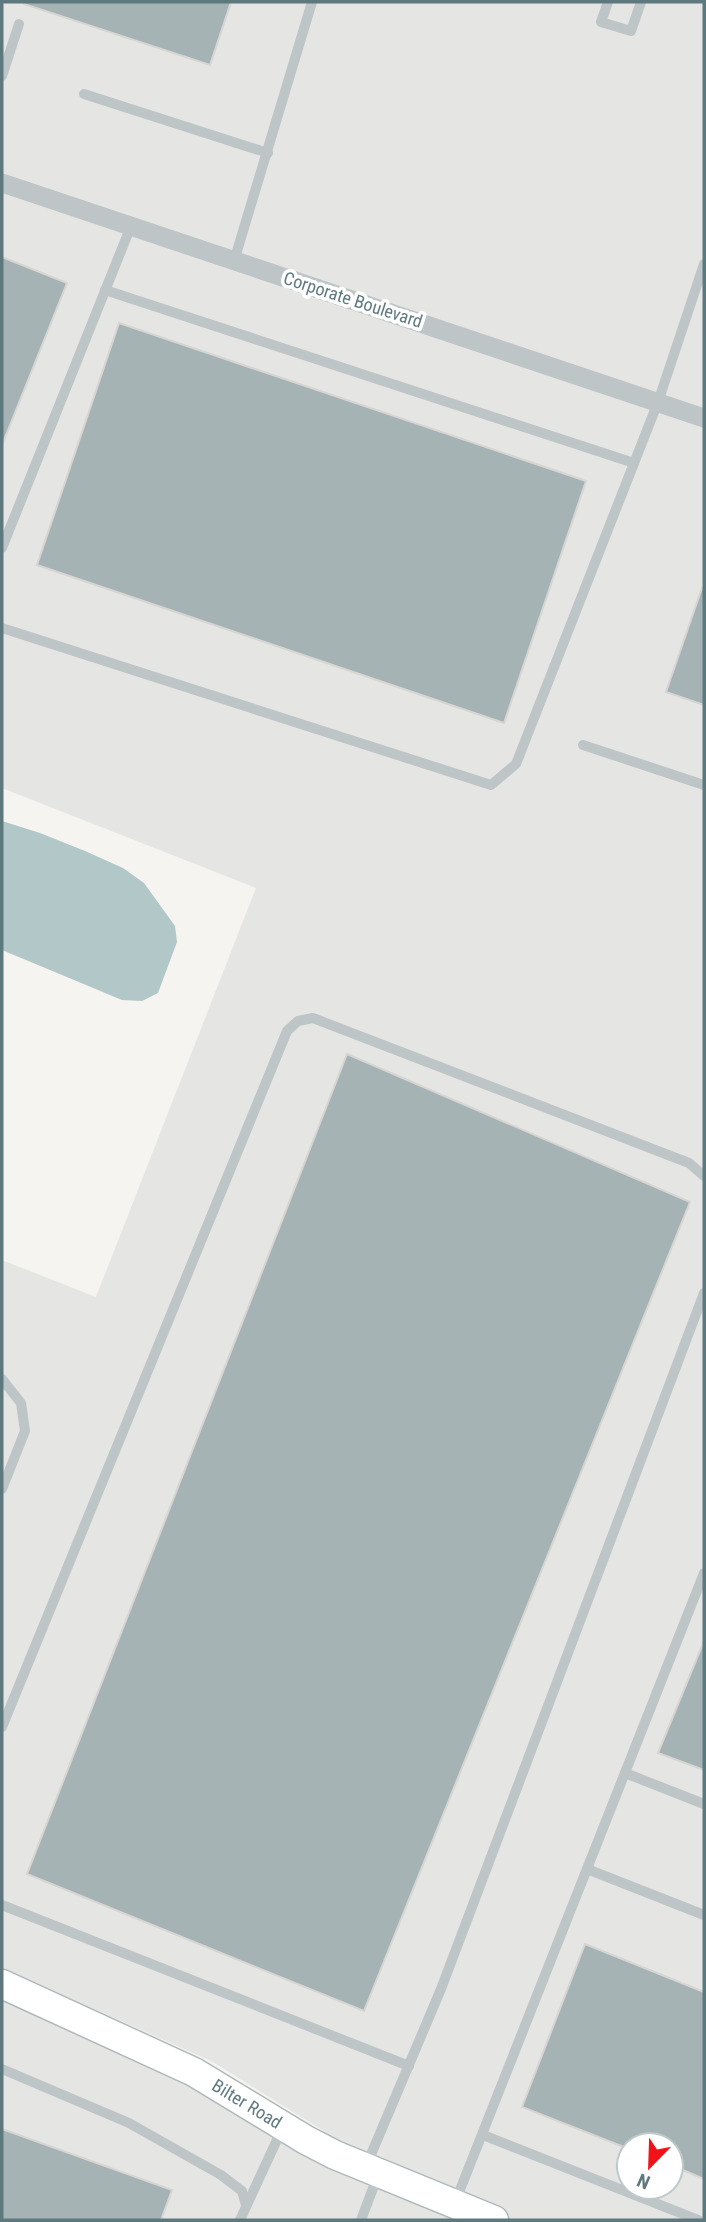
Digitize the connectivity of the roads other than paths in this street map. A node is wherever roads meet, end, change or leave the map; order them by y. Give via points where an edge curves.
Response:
1 (312, 2) edge
2 (608, 2) edge
3 (640, 2) edge
4 (19, 23) dead end
5 (2, 76) edge
6 (84, 94) dead end
7 (268, 153) junction
8 (2, 183) edge
9 (131, 226) junction
10 (234, 261) junction
11 (704, 264) edge
12 (105, 290) junction
13 (658, 402) junction
14 (704, 418) edge
15 (634, 463) junction
16 (2, 548) edge
17 (2, 628) edge
18 (583, 745) dead end
19 (704, 785) edge
20 (704, 1176) edge
21 (704, 1293) edge
22 (2, 1379) edge
23 (2, 1489) edge
24 (704, 1573) edge
25 (2, 1727) edge
26 (625, 1773) junction
27 (704, 1804) edge
28 (587, 1869) junction
29 (2, 1905) edge
30 (704, 1915) edge
31 (2, 1984) edge
32 (408, 2066) junction
33 (2, 2068) edge
34 (284, 2126) junction
35 (483, 2135) junction
36 (372, 2170) junction
37 (454, 2204) junction
38 (246, 2205) junction
39 (240, 2220) edge
40 (361, 2220) edge
41 (494, 2220) edge
42 (698, 2220) edge

1 - 7 lane
2 - 3 lane via 601,22 631,31
4 - 5 lane
6 - 7 lane
7 - 10 lane
8 - 9 street, Corporate Boulevard
9 - 10 street, Corporate Boulevard
9 - 12 lane
10 - 13 street, Corporate Boulevard
11 - 13 lane
12 - 15 lane
12 - 16 lane
13 - 14 street, Corporate Boulevard
13 - 15 lane
15 - 17 lane via 516,764 491,785
18 - 19 lane
20 - 25 lane via 689,1163 313,1018 298,1021 287,1031
21 - 32 lane
22 - 23 lane via 21,1403 25,1431
24 - 26 lane
26 - 27 lane
26 - 28 lane
28 - 30 lane
28 - 35 lane
29 - 32 lane
31 - 34 street, Bilter Road via 194,2072
32 - 36 lane
33 - 38 lane via 129,2123 221,2175 242,2191
34 - 36 street, Bilter Road
34 - 38 lane
35 - 37 lane
35 - 42 lane
36 - 37 street, Bilter Road
36 - 40 lane
37 - 41 street, Bilter Road
38 - 39 lane

